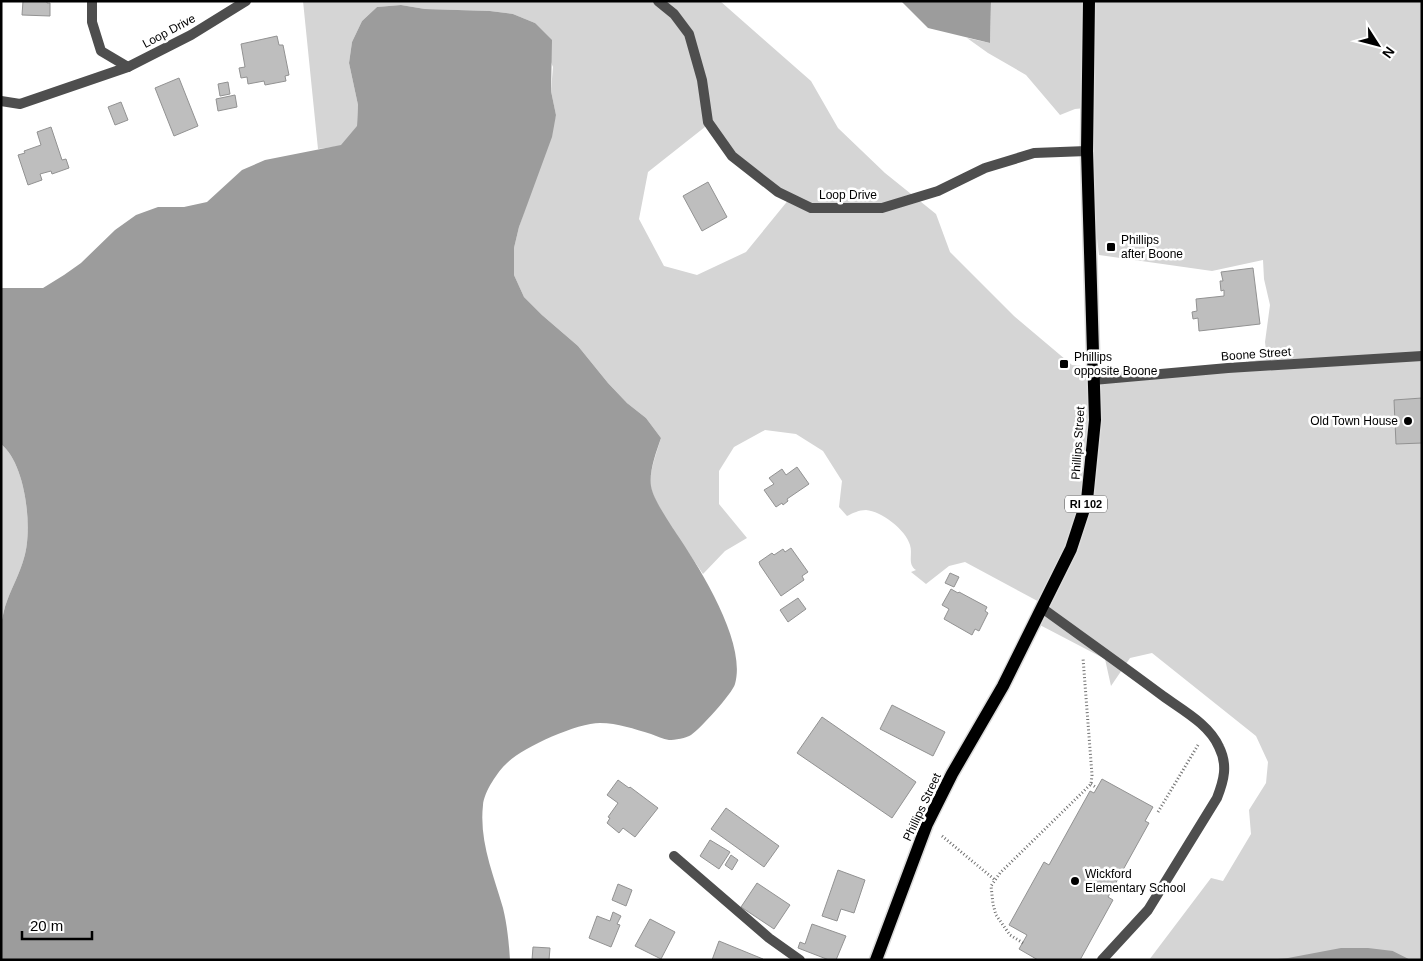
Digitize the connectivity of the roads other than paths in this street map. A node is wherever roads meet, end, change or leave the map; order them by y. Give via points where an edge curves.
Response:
1 (92, 1) edge
2 (246, 1) edge
3 (658, 1) edge
4 (1088, 1) edge
5 (128, 67) junction
6 (1, 101) edge
7 (1087, 151) junction
8 (1422, 356) edge
9 (1093, 380) junction
10 (1042, 608) junction
11 (674, 856) dead end
12 (800, 960) edge
13 (876, 960) edge
14 (1102, 960) edge

1 - 5 street via 92,22 101,51
2 - 5 street, Loop Drive via 191,35
3 - 7 street, Loop Drive via 674,14 689,34 702,80 708,122 732,156 778,192 811,208 882,208 938,191 985,168 1034,153
4 - 7 main road, Phillips Street / RI 102
5 - 6 street, Loop Drive via 20,104
7 - 9 main road, Phillips Street / RI 102
8 - 9 street, Boone Street
9 - 10 main road, Phillips Street / RI 102 via 1095,420 1087,500 1071,549
10 - 13 main road, Phillips Street / RI 102 via 927,824
10 - 14 street via 1207,729 1219,745 1224,761 1224,778 1217,798 1148,910
11 - 12 street via 769,938

